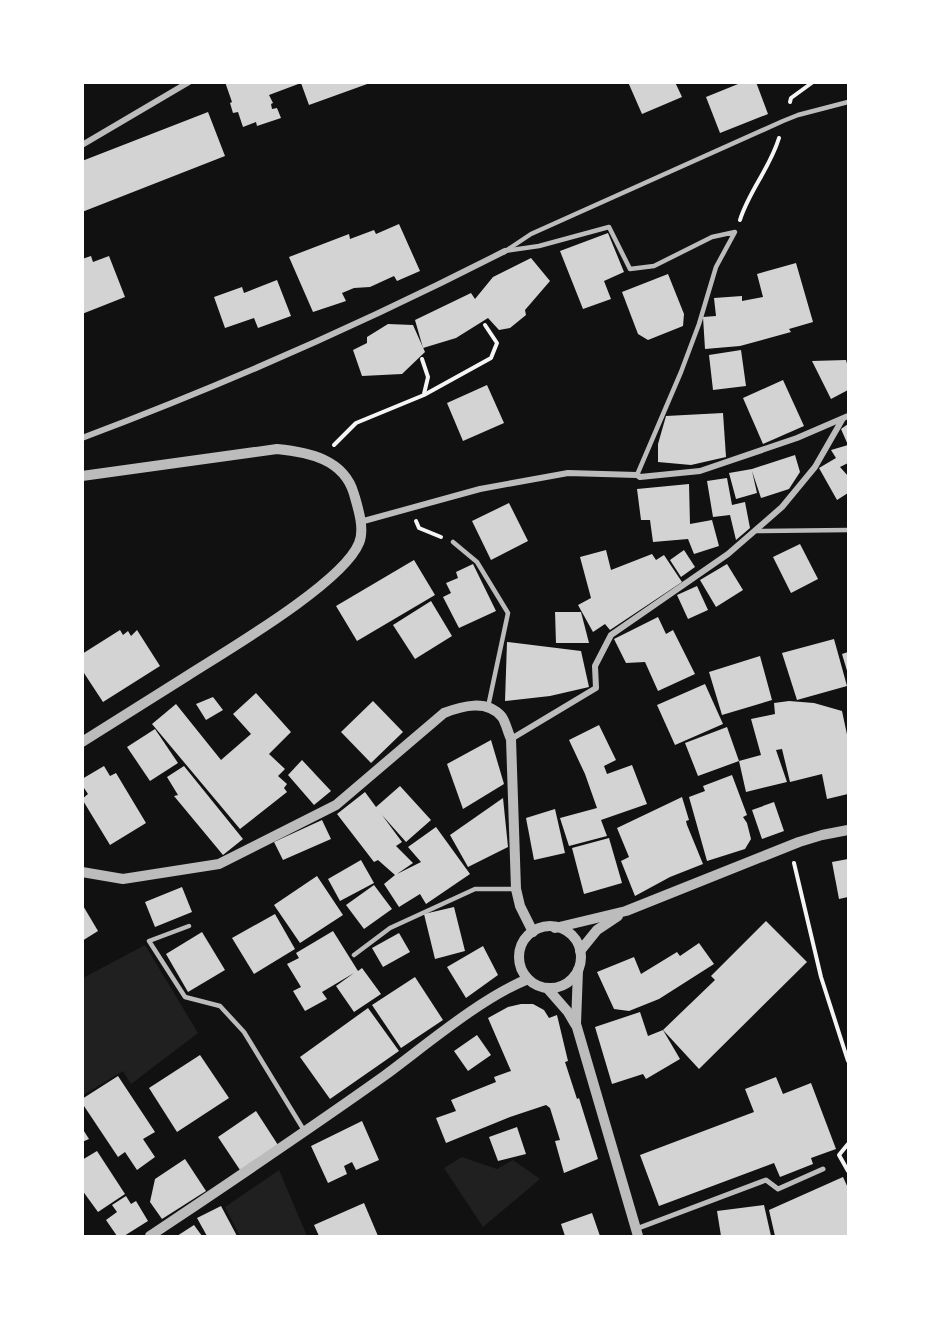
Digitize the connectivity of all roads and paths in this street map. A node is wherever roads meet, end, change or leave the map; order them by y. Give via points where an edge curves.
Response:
1 (189, 82) edge
2 (813, 82) edge
3 (849, 102) edge
4 (783, 121) junction
5 (82, 145) edge
6 (735, 232) junction
7 (505, 251) junction
8 (485, 325) dead end
9 (422, 359) dead end
10 (424, 395) junction
11 (849, 416) edge
12 (842, 420) junction
13 (82, 438) edge
14 (321, 458) junction
15 (637, 475) junction
16 (82, 476) edge
17 (411, 508) junction
18 (360, 522) junction
19 (849, 530) edge
20 (755, 531) junction
21 (453, 542) joint
22 (488, 707) junction
23 (511, 739) junction
24 (82, 742) edge
25 (849, 830) edge
26 (793, 859) dead end
27 (82, 872) edge
28 (516, 888) junction
29 (626, 911) junction
30 (189, 926) dead end
31 (555, 928) junction
32 (533, 932) junction
33 (580, 951) junction
34 (354, 955) dead end
35 (578, 970) junction
36 (528, 979) junction
37 (547, 988) junction
38 (576, 1024) junction
39 (849, 1061) edge
40 (305, 1132) junction
41 (849, 1144) edge
42 (823, 1169) dead end
43 (849, 1171) edge
44 (637, 1233) edge
45 (150, 1236) edge

1 - 5 street
2 - 4 path via 791,98
3 - 4 lane
4 - 6 path via 776,145 746,201
4 - 7 lane via 531,234
6 - 7 lane via 712,237 654,266 630,269 609,227
6 - 15 lane via 716,267 681,372
7 - 13 street via 401,304 160,409
8 - 10 path via 497,343 490,358
9 - 10 path via 428,377
10 - 14 path via 356,423
11 - 12 street
12 - 15 street via 700,471
12 - 20 street via 815,467 782,507
14 - 16 street via 277,449
14 - 18 street via 347,478
15 - 17 street via 568,473 480,489
17 - 18 street
17 - 21 path via 419,528
18 - 24 street via 360,542 350,560 302,601
19 - 20 lane
20 - 23 street via 610,635 595,666 596,688
21 - 22 lane via 477,562 508,613
22 - 23 street via 502,717
22 - 27 street via 464,706 444,713 336,805 219,864 123,879
23 - 28 street
25 - 29 street via 799,842
26 - 39 path via 821,977
28 - 32 street
28 - 34 lane via 475,888 390,928
29 - 31 street
29 - 33 street via 597,930
30 - 40 lane via 149,941 185,997 220,1006 244,1032
31 - 32 street
31 - 33 street via 569,933
32 - 36 street via 520,950 520,963
33 - 35 street
35 - 37 street via 565,984
35 - 38 street
36 - 37 street
36 - 40 street via 471,1013
37 - 38 street
38 - 44 street
40 - 45 street
41 - 43 path via 839,1155
42 - 44 street via 778,1189 766,1180

